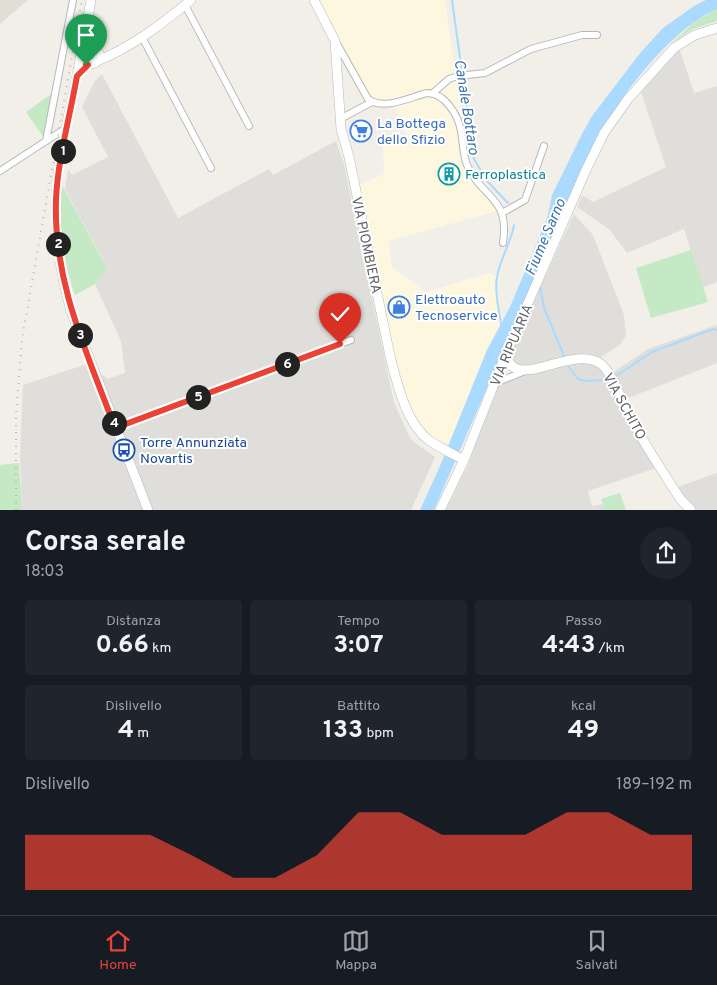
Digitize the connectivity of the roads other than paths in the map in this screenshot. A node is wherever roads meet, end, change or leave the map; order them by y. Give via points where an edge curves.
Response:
1 (73, 0) edge
2 (91, 0) edge
3 (314, 0) edge
4 (188, 3) edge
5 (717, 28) edge
6 (85, 35) junction
7 (597, 35) dead end
8 (142, 37) junction
9 (336, 41) junction
10 (82, 48) junction
11 (95, 48) junction
12 (112, 54) junction
13 (88, 62) junction
14 (433, 93) junction
15 (372, 102) junction
16 (340, 119) junction
17 (249, 126) dead end
18 (67, 128) junction
19 (46, 141) junction
20 (544, 146) dead end
21 (211, 168) dead end
22 (0, 171) edge
23 (502, 213) junction
24 (503, 243) dead end
25 (351, 340) dead end
26 (505, 356) junction
27 (528, 369) junction
28 (492, 388) junction
29 (115, 428) junction
30 (464, 460) junction
31 (148, 510) edge
32 (440, 510) edge
33 (691, 510) edge

1 - 19 street
2 - 6 street
3 - 9 street, VIA PIOMBIERA
4 - 8 street
4 - 17 street
5 - 26 street, VIA RIPUARIA via 695,35 674,48 628,99 604,133
6 - 10 street
6 - 11 street
7 - 14 street via 582,35 532,48 485,73 449,79
8 - 12 street
8 - 21 street
9 - 15 street, VIA PIOMBIERA
9 - 16 street, VIA PIOMBIERA
10 - 11 street
10 - 13 street via 79,54
11 - 12 street
11 - 13 street via 99,57
12 - 13 street
13 - 18 street via 77,76
14 - 15 street via 385,104
14 - 23 street via 444,99 460,125 468,167
15 - 16 street
16 - 30 street, VIA PIOMBIERA via 390,356 405,406 429,440
18 - 19 street
18 - 29 street via 56,204 57,240 72,312
19 - 22 street
20 - 23 street via 525,200
23 - 24 street
25 - 29 street
26 - 27 street via 514,368
26 - 28 street, VIA RIPUARIA
27 - 28 street via 498,382
27 - 33 street, VIA SCHITO via 574,359 594,360 602,365 631,420 681,500
28 - 30 street, VIA RIPUARIA
29 - 31 street
30 - 32 street, VIA RIPUARIA

